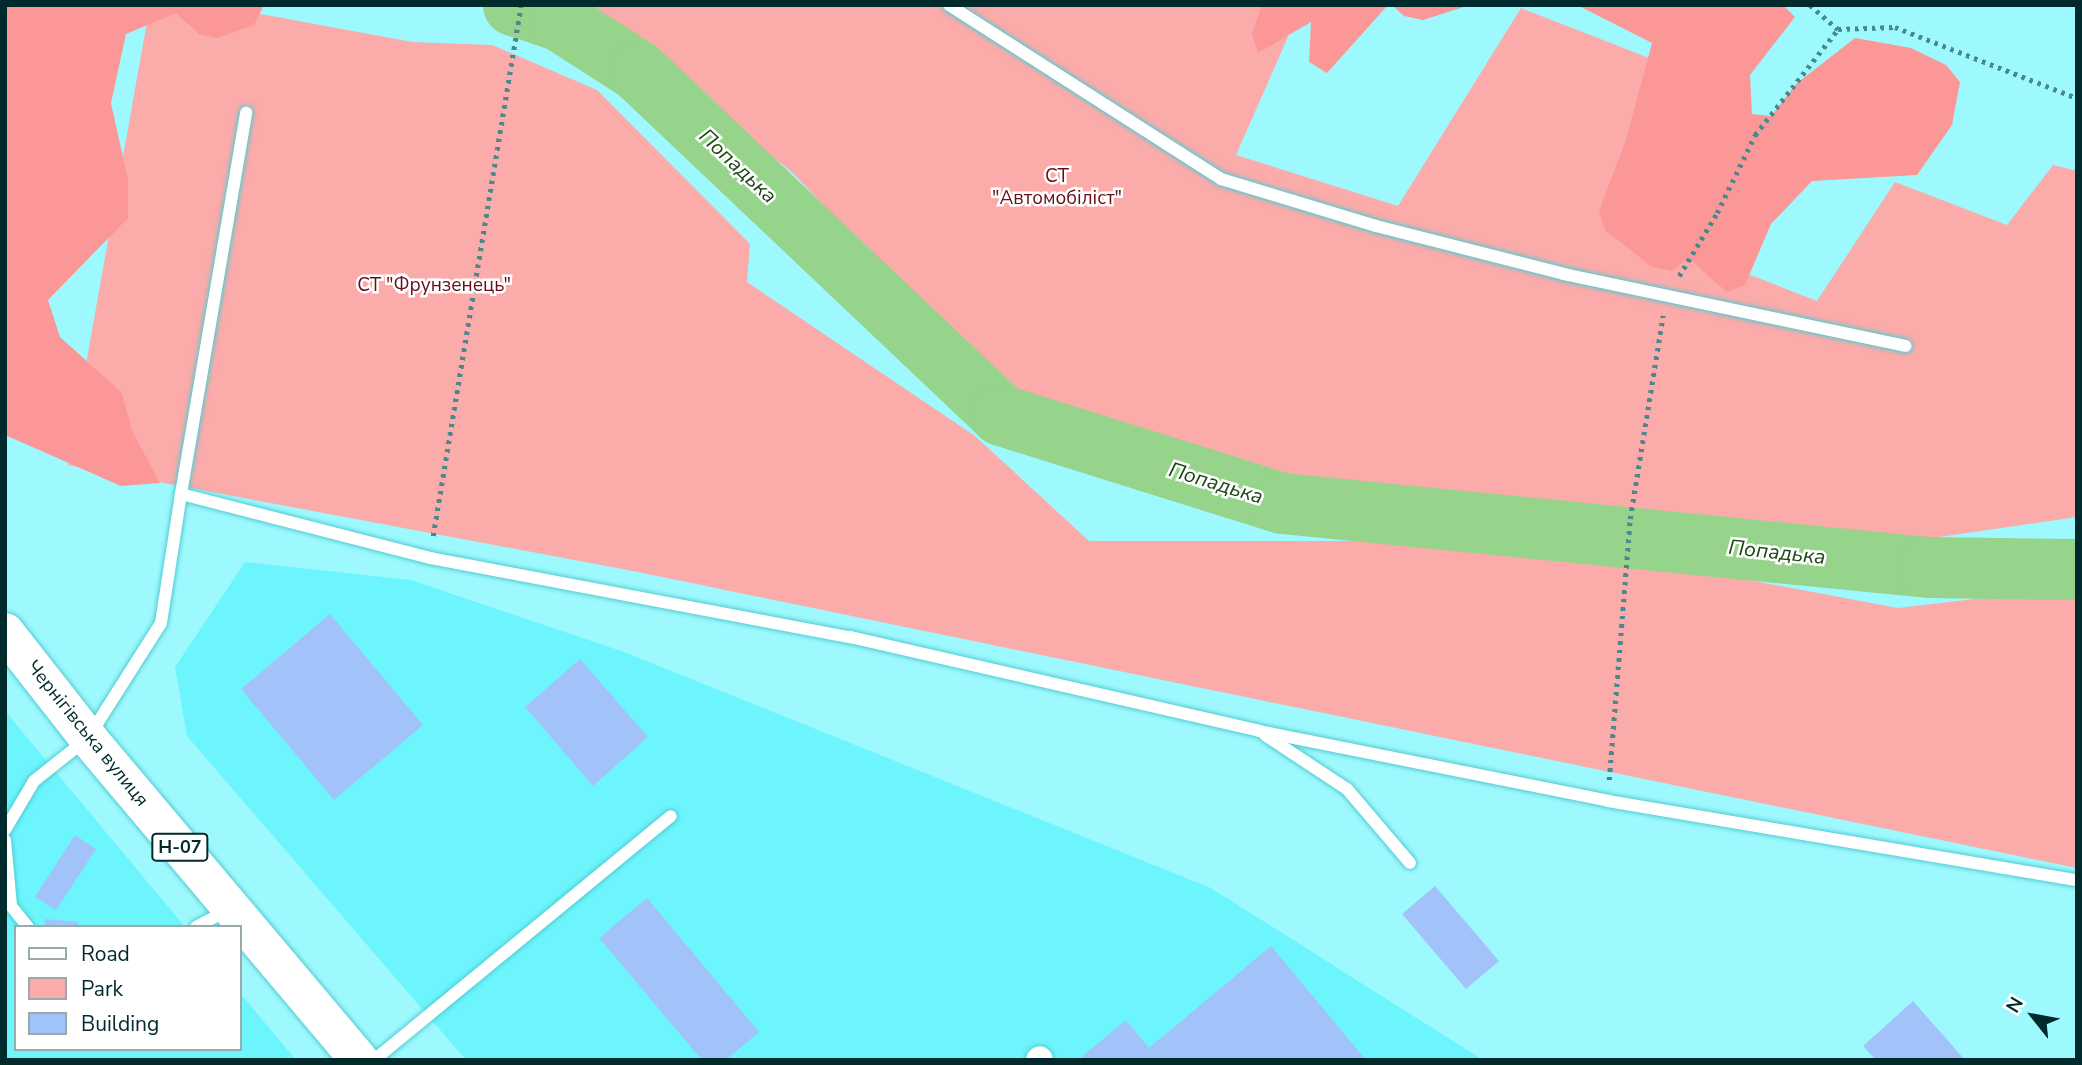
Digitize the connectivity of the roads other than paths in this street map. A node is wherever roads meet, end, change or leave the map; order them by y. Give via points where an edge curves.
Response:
1 (948, 5) edge
2 (246, 112) dead end
3 (1906, 346) dead end
4 (181, 494) junction
5 (5, 632) edge
6 (1259, 732) junction
7 (88, 738) junction
8 (671, 816) dead end
9 (5, 830) edge
10 (5, 840) edge
11 (1410, 863) dead end
12 (2077, 880) edge
13 (232, 908) junction
14 (26, 925) edge
15 (199, 925) edge
16 (359, 1060) edge
17 (374, 1060) edge

1 - 3 lane via 1221,179 1377,226 1667,296
2 - 4 lane
4 - 6 lane via 430,558 850,637
4 - 7 lane via 161,623
5 - 7 main road, Чернігівська вулиця / Н-07
6 - 11 lane via 1347,789
6 - 12 lane via 1608,802
7 - 9 lane via 34,782
7 - 13 main road, Чернігівська вулиця / Н-07
8 - 17 lane
10 - 14 lane via 11,906
13 - 15 lane
13 - 16 main road, Чернігівська вулиця / Н-07

